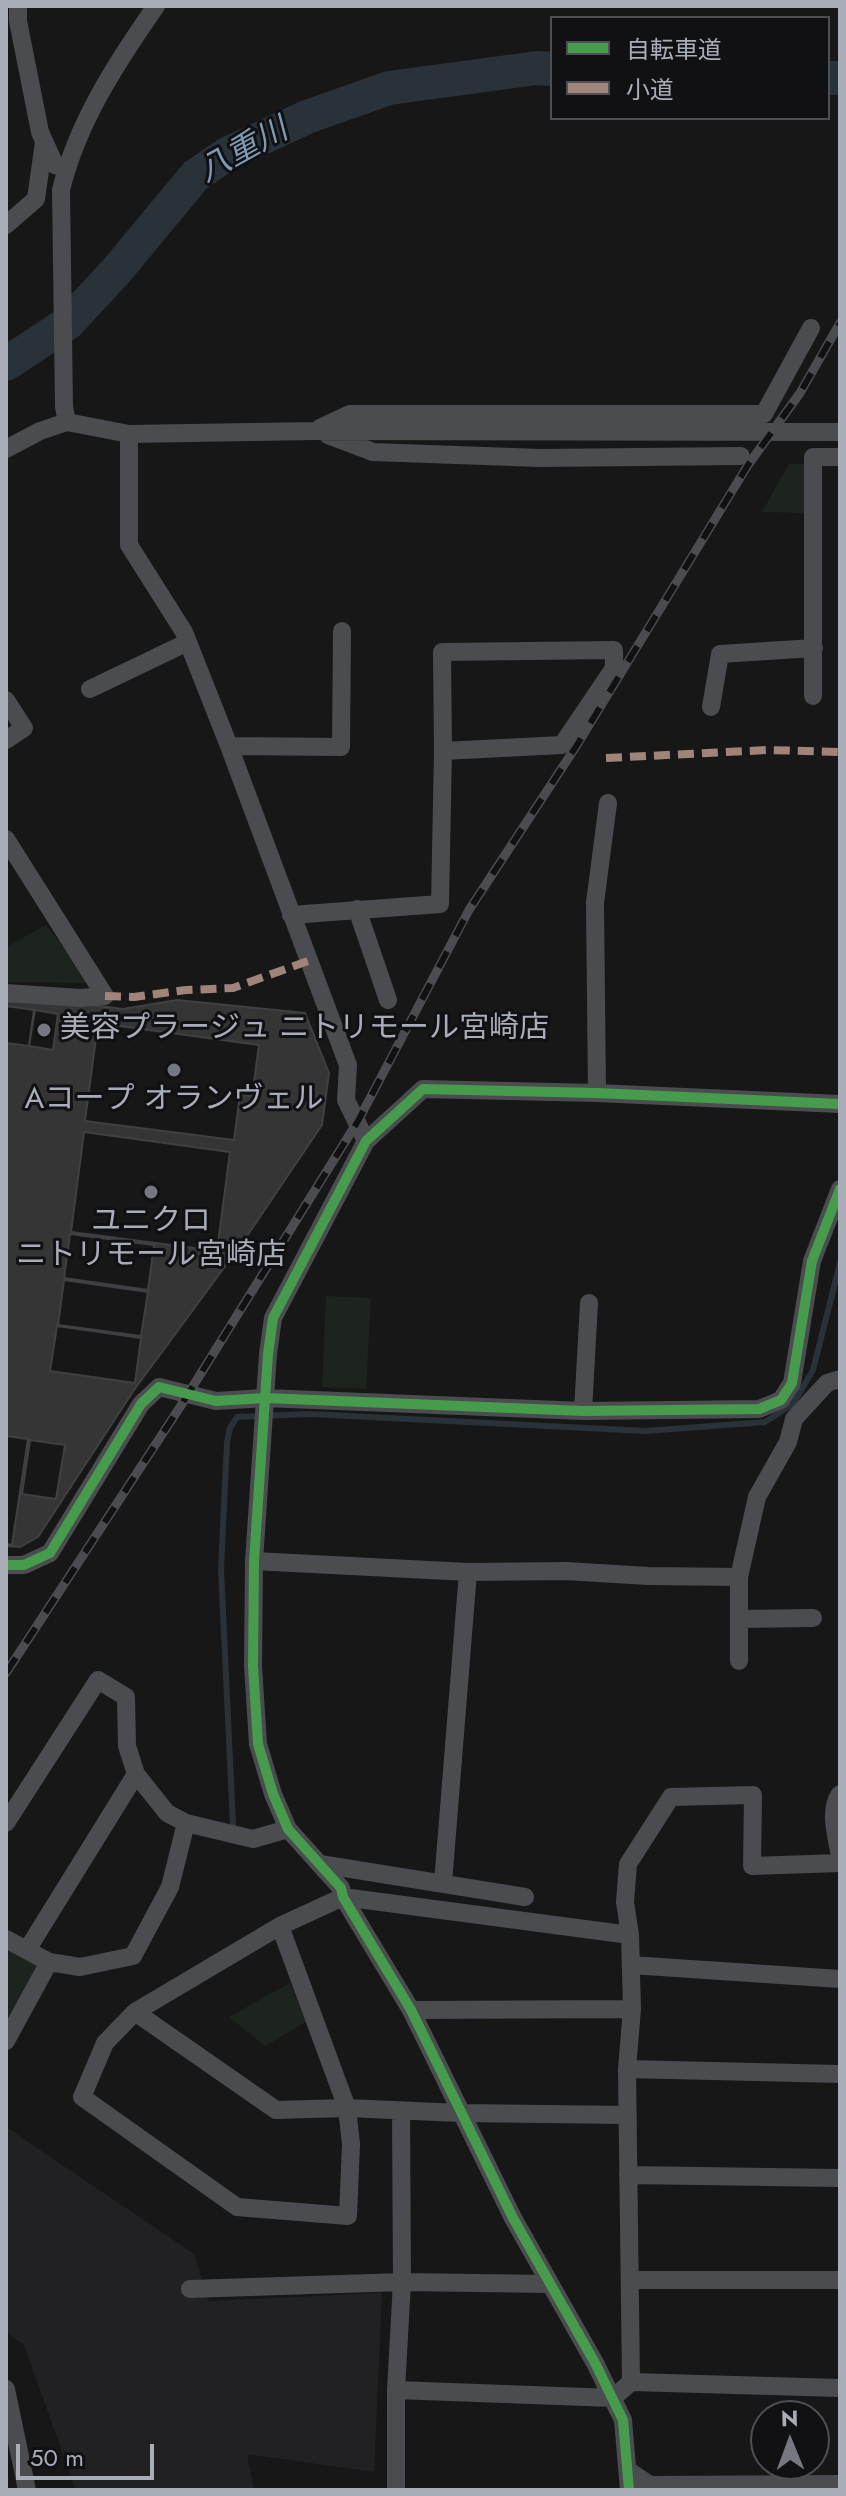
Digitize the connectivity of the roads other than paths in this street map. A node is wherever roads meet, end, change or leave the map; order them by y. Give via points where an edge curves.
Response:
1 (156, 6) edge
2 (14, 19) edge
3 (44, 141) junction
4 (67, 167) junction
5 (6, 225) edge
6 (811, 328) dead end
7 (65, 414) junction
8 (314, 431) junction
9 (840, 432) edge
10 (129, 434) junction
11 (6, 449) edge
12 (741, 456) dead end
13 (840, 457) edge
14 (342, 631) dead end
15 (188, 642) junction
16 (814, 648) junction
17 (90, 689) dead end
18 (813, 696) dead end
19 (6, 700) edge
20 (711, 707) dead end
21 (6, 740) edge
22 (229, 746) junction
23 (443, 751) junction
24 (608, 803) dead end
25 (6, 839) edge
26 (357, 909) junction
27 (291, 915) junction
28 (6, 993) edge
29 (388, 1000) dead end
30 (597, 1093) junction
31 (840, 1104) edge
32 (366, 1141) junction
33 (840, 1189) edge
34 (589, 1303) dead end
35 (840, 1379) edge
36 (265, 1398) junction
37 (583, 1411) junction
38 (254, 1561) junction
39 (6, 1565) edge
40 (468, 1572) junction
41 (739, 1577) junction
42 (813, 1618) dead end
43 (739, 1619) junction
44 (739, 1661) dead end
45 (136, 1774) junction
46 (840, 1794) edge
47 (837, 1817) edge
48 (6, 1823) edge
49 (186, 1823) junction
50 (288, 1829) junction
51 (840, 1860) edge
52 (320, 1864) junction
53 (443, 1883) junction
54 (343, 1897) junction
55 (525, 1897) dead end
56 (280, 1926) junction
57 (630, 1935) junction
58 (6, 1939) edge
59 (27, 1950) junction
60 (49, 1962) junction
61 (631, 1965) junction
62 (840, 1979) edge
63 (632, 2009) junction
64 (411, 2010) junction
65 (135, 2012) junction
66 (6, 2041) edge
67 (627, 2069) junction
68 (840, 2074) edge
69 (347, 2108) junction
70 (401, 2111) junction
71 (460, 2113) junction
72 (627, 2115) junction
73 (628, 2175) junction
74 (840, 2178) edge
75 (631, 2280) junction
76 (840, 2280) edge
77 (402, 2282) junction
78 (550, 2284) junction
79 (190, 2289) dead end
80 (631, 2382) junction
81 (840, 2388) edge
82 (6, 2389) edge
83 (396, 2390) junction
84 (613, 2398) junction
85 (629, 2471) junction
86 (840, 2484) edge
87 (650, 2488) edge
88 (27, 2490) edge
89 (396, 2490) edge
90 (629, 2490) edge

1 - 4 street via 102,91
2 - 3 street
3 - 4 street via 55,165
3 - 5 street via 36,199
4 - 7 street via 61,190
6 - 8 street via 764,414 350,414
7 - 10 street
7 - 11 street
8 - 9 street
8 - 10 street
8 - 12 street via 373,452 540,458
10 - 15 street via 129,545
13 - 16 street via 813,457
14 - 22 street via 341,747
15 - 17 street
15 - 22 street
16 - 18 street
16 - 20 street via 720,654
19 - 21 street via 24,728
22 - 27 street
23 - 23 street via 442,652 614,650 614,668 562,745
23 - 26 street via 440,904
24 - 30 street via 595,903
25 - 28 street via 105,996
26 - 27 street
26 - 29 street
27 - 32 street via 348,1065 346,1100
30 - 31 street
30 - 32 street via 423,1089
32 - 36 street via 273,1318
33 - 37 street via 812,1261 792,1383 781,1400 759,1409
34 - 37 street
35 - 41 street via 827,1383 794,1419 788,1442 757,1497
36 - 37 street
36 - 38 street
36 - 39 street via 216,1401 159,1387 141,1404 50,1553 24,1565
38 - 40 street
38 - 50 street via 258,1744
40 - 41 street
40 - 53 street
41 - 43 street
42 - 43 street
43 - 44 street
45 - 48 street via 127,1746 126,1697 98,1680
45 - 49 street via 167,1813
45 - 59 street
46 - 47 street via 835,1801
47 - 51 street
49 - 50 street via 253,1839
49 - 60 street via 170,1887 133,1956 80,1967
50 - 52 street
51 - 57 street via 752,1866 753,1795 671,1797 628,1864 625,1902
52 - 53 street
52 - 54 street
53 - 55 street
54 - 56 street
54 - 57 street
54 - 64 street
56 - 65 street
56 - 69 street
57 - 61 street
58 - 59 street
59 - 60 street
60 - 66 street
61 - 62 street
61 - 63 street
63 - 64 street
63 - 67 street
64 - 71 street
65 - 69 street via 276,2110
65 - 69 street via 105,2043 82,2097 237,2207 348,2216
67 - 68 street
67 - 72 street
69 - 70 street
70 - 71 street
70 - 77 street
71 - 72 street
71 - 78 street
72 - 73 street
73 - 74 street
73 - 75 street
75 - 76 street
75 - 80 street
77 - 78 street
77 - 79 street
77 - 83 street
78 - 84 street
80 - 81 street
80 - 84 street
82 - 88 street
83 - 84 street
83 - 89 street
84 - 85 street via 623,2420
85 - 87 street
85 - 90 street
86 - 87 street

